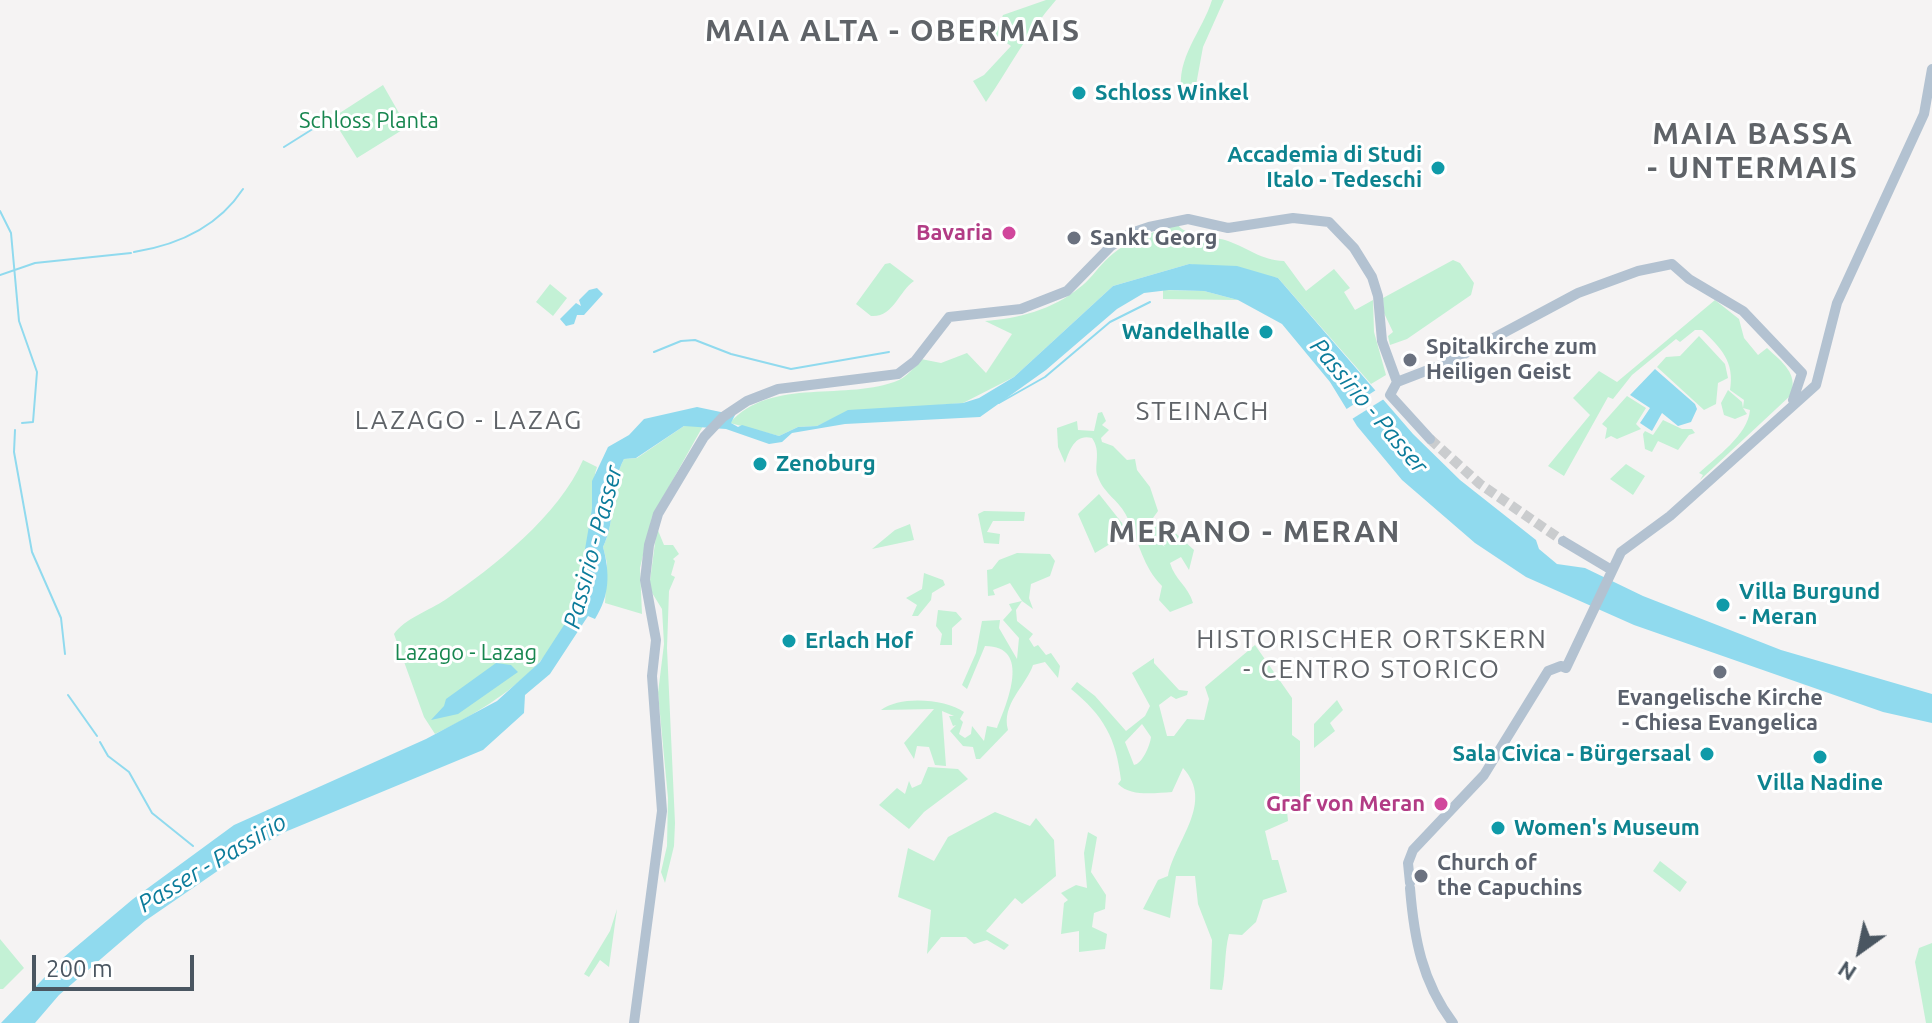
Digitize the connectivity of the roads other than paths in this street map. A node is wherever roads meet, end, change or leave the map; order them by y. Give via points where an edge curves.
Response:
1 (1932, 69) edge
2 (1810, 377) junction
3 (1394, 386) junction
4 (1430, 439) tunnel mouth
5 (1563, 541) tunnel mouth
6 (1608, 574) junction
7 (634, 1023) edge
8 (1453, 1023) edge

1 - 2 main road via 1924,114 1844,285
2 - 3 main road via 1743,311 1672,264 1575,295
2 - 6 main road via 1790,405 1670,516 1626,547
3 - 4 main road via 1409,416
3 - 7 main road via 1372,277 1329,222 1293,218 1228,228 1188,219 1149,227 1117,242 1067,291 1021,309 949,317 915,361 890,377 772,391 723,417 685,466 658,514 645,570 656,640 652,676 662,811
5 - 6 main road
6 - 8 main road via 1578,646 1564,665 1545,675 1484,775 1413,850 1408,863 1424,973

